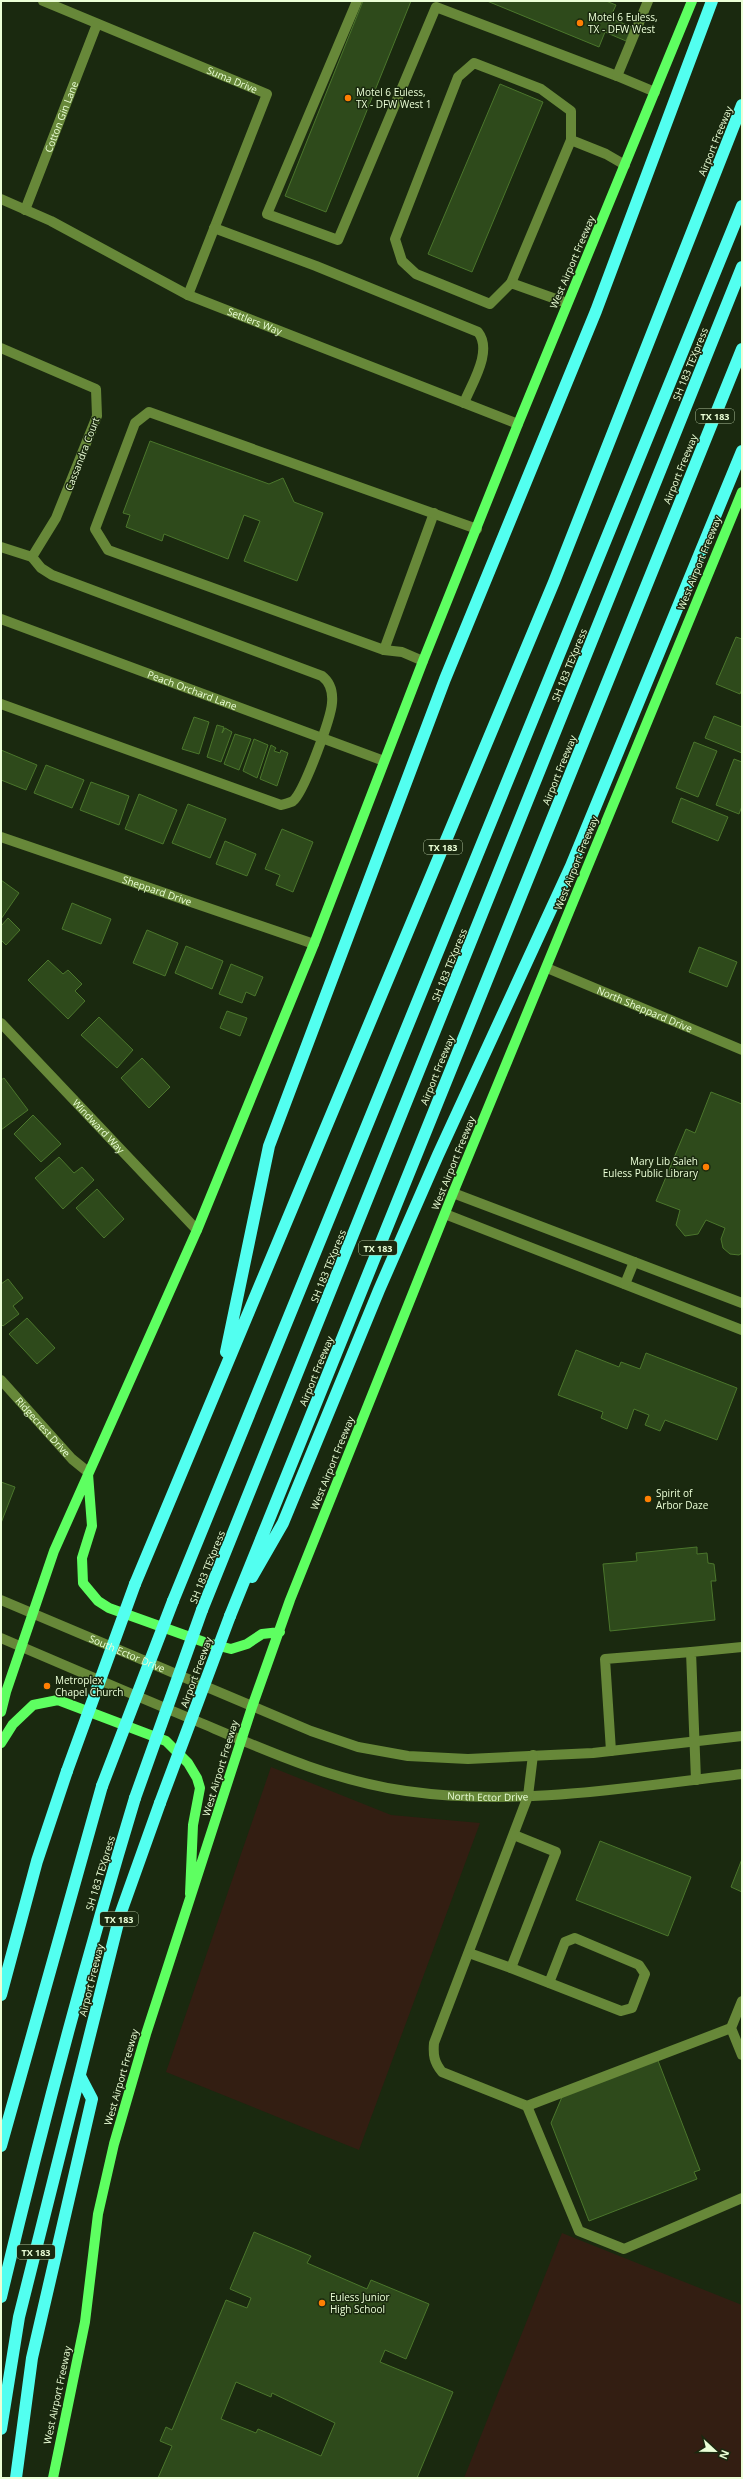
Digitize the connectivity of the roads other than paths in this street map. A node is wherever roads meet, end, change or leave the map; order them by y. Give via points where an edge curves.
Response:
1 (43, 1) edge
2 (357, 1) edge
3 (648, 1) edge
4 (692, 1) edge
5 (712, 1) edge
6 (97, 24) junction
7 (617, 76) junction
8 (655, 92) junction
9 (742, 106) edge
10 (571, 140) junction
11 (625, 165) junction
12 (1, 199) edge
13 (742, 206) edge
14 (25, 210) junction
15 (214, 228) junction
16 (742, 266) edge
17 (511, 283) junction
18 (188, 295) junction
19 (567, 303) junction
20 (1, 348) edge
21 (742, 349) edge
22 (464, 403) junction
23 (518, 424) junction
24 (742, 451) edge
25 (742, 492) edge
26 (434, 513) junction
27 (477, 529) junction
28 (1, 547) edge
29 (32, 557) junction
30 (1, 619) edge
31 (384, 650) junction
32 (423, 661) junction
33 (1, 704) edge
34 (322, 738) junction
35 (384, 761) junction
36 (1, 838) edge
37 (314, 944) junction
38 (547, 968) junction
39 (1, 1023) edge
40 (742, 1050) edge
41 (453, 1193) junction
42 (445, 1214) junction
43 (197, 1230) junction
44 (634, 1262) junction
45 (625, 1284) junction
46 (742, 1303) edge
47 (742, 1330) edge
48 (1, 1380) edge
49 (220, 1381) junction
50 (88, 1472) junction
51 (1, 1600) edge
52 (32, 1613) junction
53 (230, 1616) junction
54 (280, 1632) junction
55 (1, 1638) edge
56 (21, 1647) junction
57 (742, 1647) edge
58 (691, 1652) junction
59 (252, 1707) junction
60 (1, 1712) edge
61 (742, 1736) edge
62 (241, 1740) junction
63 (696, 1741) junction
64 (1, 1743) edge
65 (611, 1751) junction
66 (533, 1755) junction
67 (742, 1774) edge
68 (696, 1780) junction
69 (528, 1796) junction
70 (514, 1835) junction
71 (37, 1861) junction
72 (190, 1906) junction
73 (469, 1953) junction
74 (1, 1964) edge
75 (511, 1968) junction
76 (549, 1983) junction
77 (1, 1995) edge
78 (742, 2001) edge
79 (731, 2028) junction
80 (742, 2055) edge
81 (80, 2076) junction
82 (527, 2106) junction
83 (1, 2146) edge
84 (742, 2198) edge
85 (1, 2296) edge
86 (1, 2429) edge
87 (16, 2478) edge
88 (53, 2478) edge

1 - 6 street, Suma Drive
2 - 7 street via 267,214 338,240 436,7
3 - 7 street
4 - 8 main road, West Airport Freeway
5 - 49 highway via 596,311 445,679 269,1146
6 - 14 street, Cotton Gin Lane
6 - 15 street, Suma Drive via 267,94
7 - 8 street
8 - 11 main road, West Airport Freeway
9 - 49 highway, Airport Freeway / TX 183 via 551,589
10 - 11 street
10 - 17 street
10 - 17 street via 571,110 541,89 474,63 458,77 395,239 402,261 416,274 490,304
11 - 19 main road, West Airport Freeway
12 - 14 street, Settlers Way
13 - 83 highway, SH 183 TEXpress, bridge via 173,1601 102,1786
14 - 18 street, Settlers Way
15 - 18 street, Suma Drive
15 - 22 street via 471,328 483,339 484,353
16 - 85 highway, SH 183 TEXpress, bridge via 202,1610 135,1798 90,1949 34,2157
17 - 19 street
18 - 22 street, Settlers Way
19 - 23 main road, West Airport Freeway
20 - 29 street, Cassandra Court via 96,389 98,416 56,518
21 - 53 highway, Airport Freeway / TX 183
22 - 23 street, Settlers Way
23 - 27 main road, West Airport Freeway
24 - 53 highway via 571,866 438,1155 283,1523
25 - 38 main road, West Airport Freeway
26 - 27 street
26 - 31 street
26 - 31 street via 149,412 135,423 95,529 108,550
27 - 32 main road, West Airport Freeway
28 - 29 street
29 - 34 street via 41,568 52,575 322,676 332,688 332,704
30 - 34 street, Peach Orchard Lane
31 - 32 street via 402,652
32 - 35 main road, West Airport Freeway
33 - 34 street via 281,804 292,801 302,788
34 - 35 street, Peach Orchard Lane
35 - 37 main road, West Airport Freeway
36 - 37 street, Sheppard Drive
37 - 43 main road, West Airport Freeway
38 - 40 street, North Sheppard Drive
38 - 41 main road, West Airport Freeway
39 - 43 street, Windward Way
41 - 42 main road, West Airport Freeway
41 - 44 street
42 - 45 street
42 - 54 main road, West Airport Freeway via 290,1600
43 - 50 main road, West Airport Freeway
44 - 45 street
44 - 46 street
45 - 47 street
48 - 50 street, Ridgecrest Drive via 72,1459
49 - 71 highway, Airport Freeway / TX 183, bridge via 136,1584 67,1771
50 - 52 main road, West Airport Freeway via 54,1551
50 - 54 main road via 92,1526 82,1558 83,1583 98,1601 109,1608 231,1649 247,1644 262,1634
51 - 52 street, South Ector Drive
52 - 56 main road, West Airport Freeway
52 - 59 street, South Ector Drive
53 - 81 highway, Airport Freeway / TX 183, bridge via 120,1915
54 - 59 main road, West Airport Freeway
55 - 56 street
56 - 60 main road, West Airport Freeway
56 - 62 street
57 - 58 street
58 - 63 street
58 - 65 street via 605,1659
59 - 62 main road, West Airport Freeway
59 - 66 street via 358,1747 408,1756 468,1759
61 - 63 street
62 - 69 street, North Ector Drive via 282,1757 380,1787 428,1794 506,1798
62 - 72 main road, West Airport Freeway
63 - 65 street
63 - 68 street
64 - 72 main road via 13,1724 33,1705 58,1700 166,1741 188,1763 200,1788 193,1825
65 - 66 street
66 - 69 street
67 - 68 street, North Ector Drive
68 - 69 street, North Ector Drive
69 - 70 street
70 - 73 street
70 - 75 street via 556,1852
71 - 74 highway
71 - 77 highway, Airport Freeway / TX 183
72 - 88 main road, West Airport Freeway via 146,2034 114,2144 98,2214 85,2322
73 - 75 street
73 - 82 street via 434,2043 436,2065 442,2072
75 - 76 street
76 - 76 street via 621,2011 632,2008 645,1974 640,1965 575,1938 565,1942
78 - 79 street
79 - 80 street
79 - 82 street
81 - 86 highway, Airport Freeway / TX 183 via 19,2317
81 - 87 highway via 92,2099 32,2358
82 - 84 street via 579,2232 624,2249

